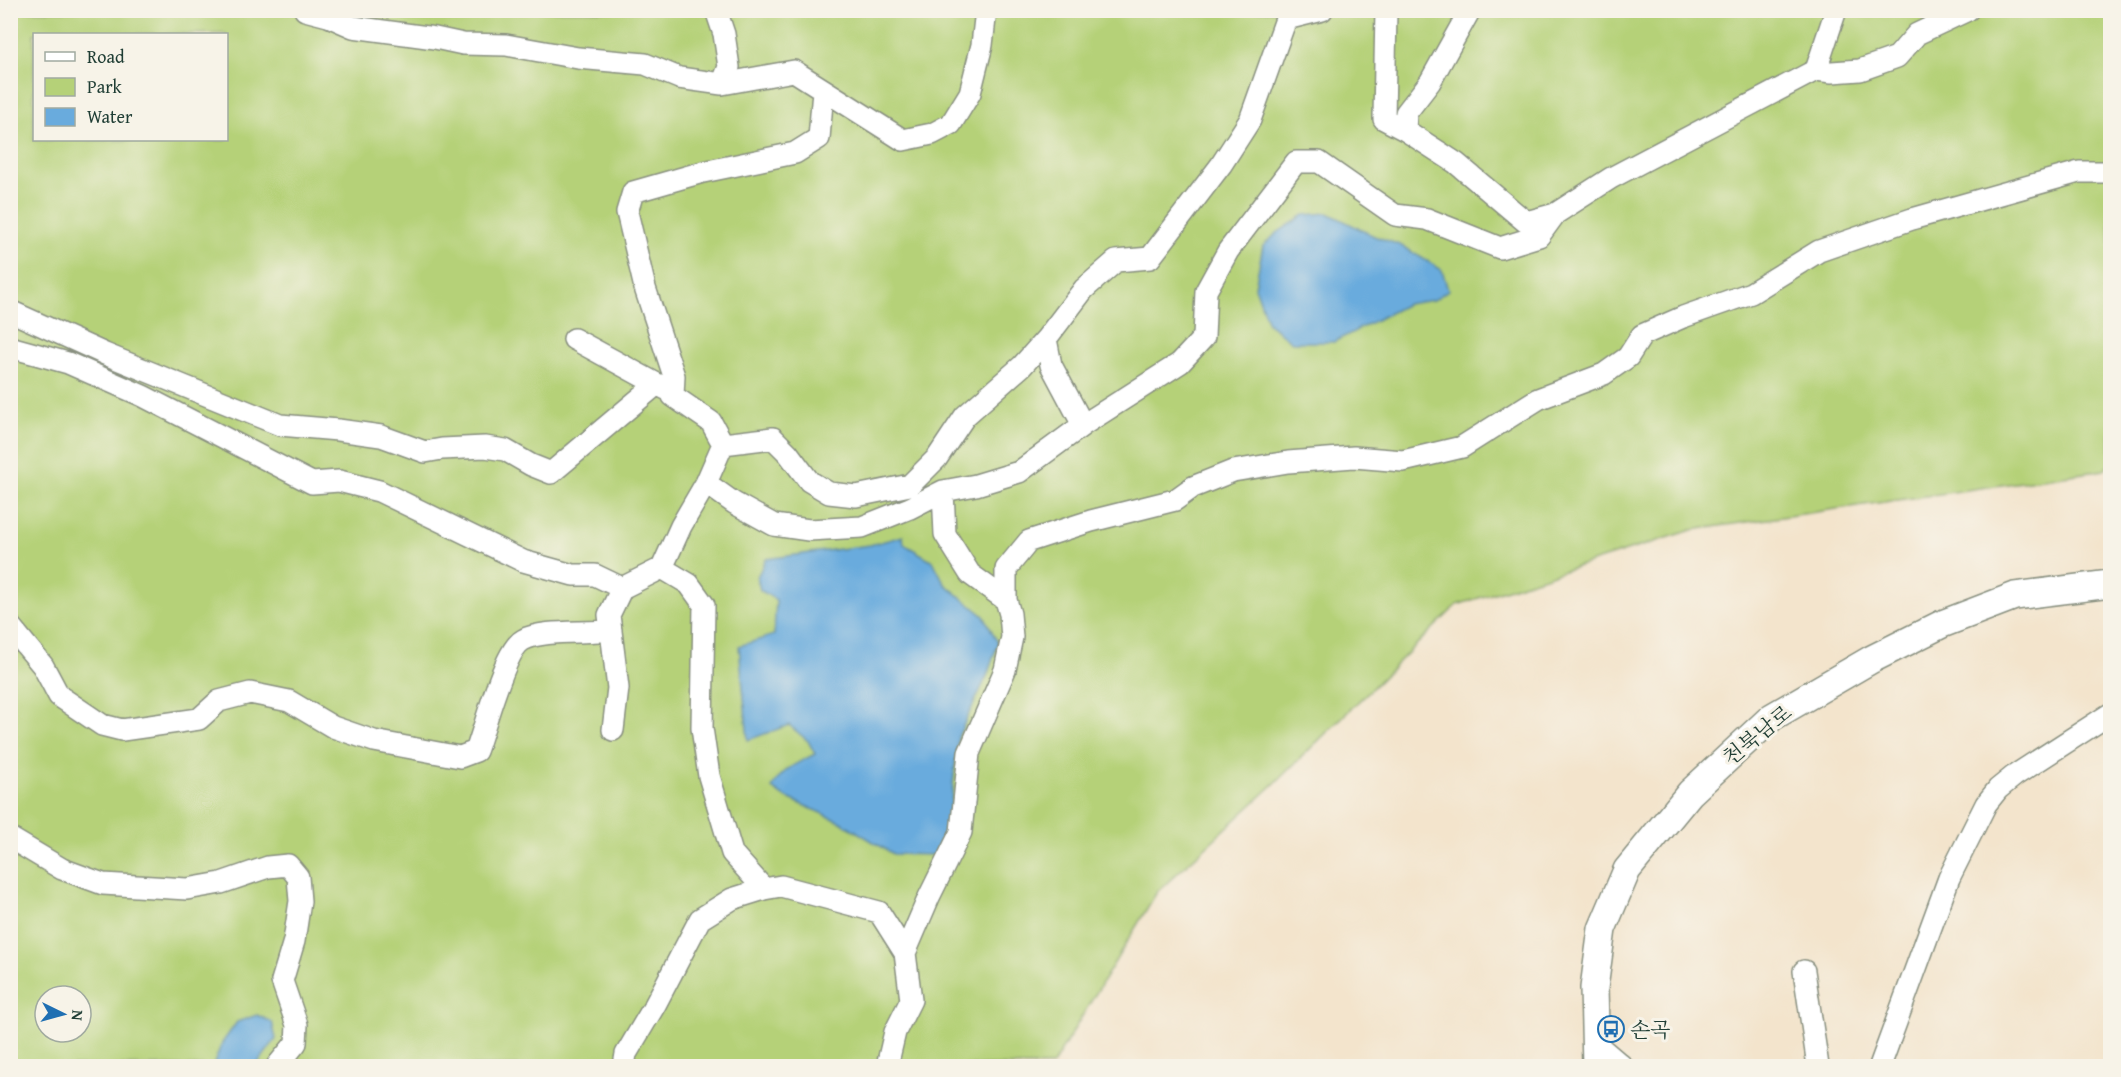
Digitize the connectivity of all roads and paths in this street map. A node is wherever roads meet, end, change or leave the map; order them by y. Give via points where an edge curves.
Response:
1 (305, 10) edge
2 (716, 10) edge
3 (986, 10) edge
4 (1322, 10) edge
5 (1386, 10) edge
6 (1470, 10) edge
7 (1836, 10) edge
8 (1968, 10) edge
9 (1285, 15) edge
10 (1816, 70) junction
11 (722, 84) junction
12 (823, 91) junction
13 (1405, 130) junction
14 (2110, 172) edge
15 (1555, 214) junction
16 (10, 311) edge
17 (574, 339) dead end
18 (1046, 339) junction
19 (10, 347) edge
20 (665, 390) junction
21 (1083, 425) junction
22 (723, 444) junction
23 (706, 483) junction
24 (943, 491) junction
25 (662, 568) junction
26 (2110, 584) edge
27 (622, 588) junction
28 (1006, 600) junction
29 (10, 626) edge
30 (611, 630) junction
31 (2110, 714) edge
32 (614, 730) dead end
33 (10, 838) edge
34 (764, 888) junction
35 (905, 953) junction
36 (1804, 971) dead end
37 (1596, 1055) edge
38 (276, 1066) edge
39 (624, 1066) edge
40 (887, 1066) edge
41 (1622, 1066) edge
42 (1818, 1066) edge
43 (1880, 1066) edge

1 - 11 street via 353,27 463,44 506,45 578,58 645,64 679,78
2 - 11 street via 729,66
3 - 12 street via 970,93 951,124 932,134 903,140
4 - 9 street
5 - 13 street via 1384,119
6 - 13 street via 1430,82 1406,112
7 - 10 street
8 - 10 street via 1917,34 1897,57 1860,70
9 - 18 street via 1250,120 1221,165 1150,258 1116,261 1084,289
10 - 15 street via 1611,178
11 - 12 street via 794,71
12 - 20 street via 819,138 795,153 703,172 633,192 627,212 645,288 674,376
13 - 15 street via 1456,163 1526,222
14 - 28 street via 2079,172 1819,250 1751,293 1642,335 1628,357 1604,374 1538,399 1462,447 1403,461 1353,457 1233,471 1175,500 1029,541 1006,569
15 - 21 street via 1539,236 1500,248 1427,219 1395,215 1319,162 1296,162 1228,251 1206,291 1204,337 1180,363
16 - 20 street via 280,424 381,436 425,452 485,447 505,450 550,473
17 - 20 street
18 - 21 street via 1051,365
18 - 22 street via 1022,366 964,416 937,458 910,485 856,496 829,494 808,481 772,438
19 - 27 street via 90,372 312,483 339,481 379,491 523,561 573,575 595,576
20 - 22 street via 711,422
21 - 24 street via 1019,472
22 - 23 street
23 - 24 street via 774,525 809,530 862,527
23 - 25 street
24 - 28 street via 945,534 970,574
25 - 27 street
25 - 34 street via 689,584 704,605 702,728 709,776 732,853
26 - 37 main road, 천북남로 via 2015,596 1942,624 1772,717 1690,793 1627,870 1602,929 1594,988
27 - 30 street via 609,615
28 - 35 street via 1010,648 1005,670 969,753 961,832
29 - 30 street via 43,666 59,696 102,725 122,730 199,719 219,701 250,693 289,701 333,727 374,741 460,757 476,751 505,665 523,640 553,633
30 - 32 street via 618,688
31 - 43 street via 2014,776 1986,804 1949,878
33 - 38 street via 62,869 103,884 187,889 288,865 298,877 300,901 282,981 297,1025 296,1043
34 - 35 street via 781,886 879,912
34 - 39 street via 732,899 700,919 626,1054
35 - 40 street via 910,1000 895,1032
36 - 42 street
37 - 41 street

